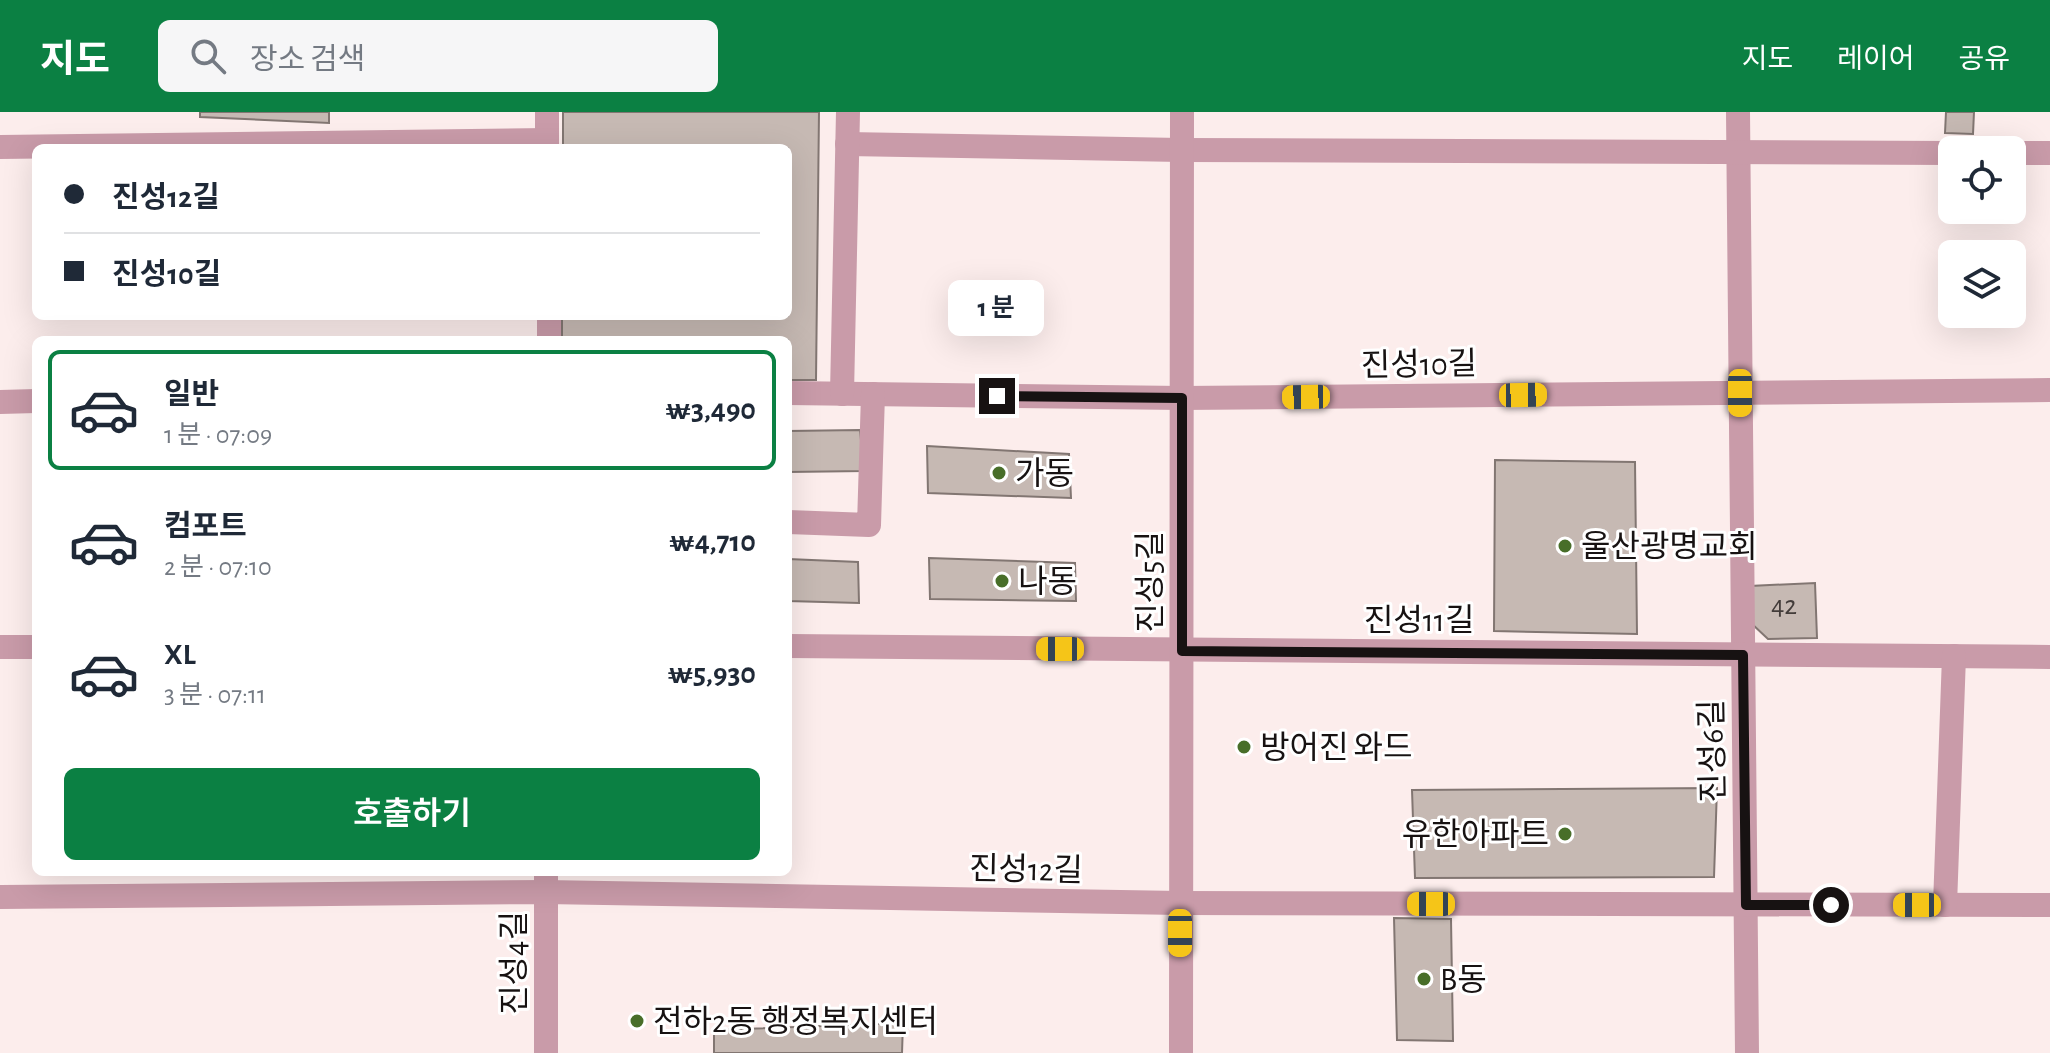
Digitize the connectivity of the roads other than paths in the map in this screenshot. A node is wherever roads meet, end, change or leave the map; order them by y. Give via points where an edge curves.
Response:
1 (547, 112) edge
2 (848, 112) edge
3 (1182, 112) edge
4 (1738, 112) edge
5 (547, 144) edge
6 (847, 144) junction
7 (0, 147) edge
8 (32, 147) edge
9 (1181, 150) junction
10 (1938, 153) edge
11 (2026, 153) edge
12 (2050, 153) edge
13 (1738, 154) junction
14 (2050, 390) edge
15 (792, 393) edge
16 (1740, 393) junction
17 (842, 394) junction
18 (873, 394) junction
19 (1182, 398) junction
20 (32, 401) edge
21 (0, 402) edge
22 (792, 522) edge
23 (792, 646) edge
24 (0, 647) edge
25 (32, 647) edge
26 (1182, 651) junction
27 (1743, 655) junction
28 (1954, 656) junction
29 (2050, 657) edge
30 (546, 882) edge
31 (0, 897) edge
32 (1180, 903) junction
33 (1746, 905) junction
34 (1945, 905) junction
35 (2050, 905) edge
36 (546, 1053) edge
37 (1181, 1053) edge
38 (1747, 1053) edge

1 - 5 street
2 - 6 street
3 - 9 street, 진성5길
4 - 13 street, 진성6길
6 - 9 street
6 - 17 street
7 - 8 street
9 - 13 street
9 - 19 street, 진성5길
10 - 13 street
11 - 12 street
13 - 16 street, 진성6길
14 - 16 street, 진성10길
15 - 17 street, 진성10길
16 - 19 street, 진성10길
16 - 27 street, 진성6길
17 - 18 street, 진성10길
18 - 19 street, 진성10길
18 - 22 street via 869,525
19 - 26 street, 진성5길
20 - 21 street
23 - 26 street, 진성11길
24 - 25 street
26 - 27 street, 진성11길
26 - 32 street, 진성5길
27 - 28 street, 진성11길
27 - 33 street, 진성6길
28 - 29 street, 진성11길
28 - 34 street
30 - 31 street, 진성12길
30 - 32 street, 진성12길
30 - 36 street, 진성4길
32 - 33 street, 진성12길
32 - 37 street, 진성5길
33 - 34 street, 진성12길
33 - 38 street, 진성6길
34 - 35 street, 진성12길

